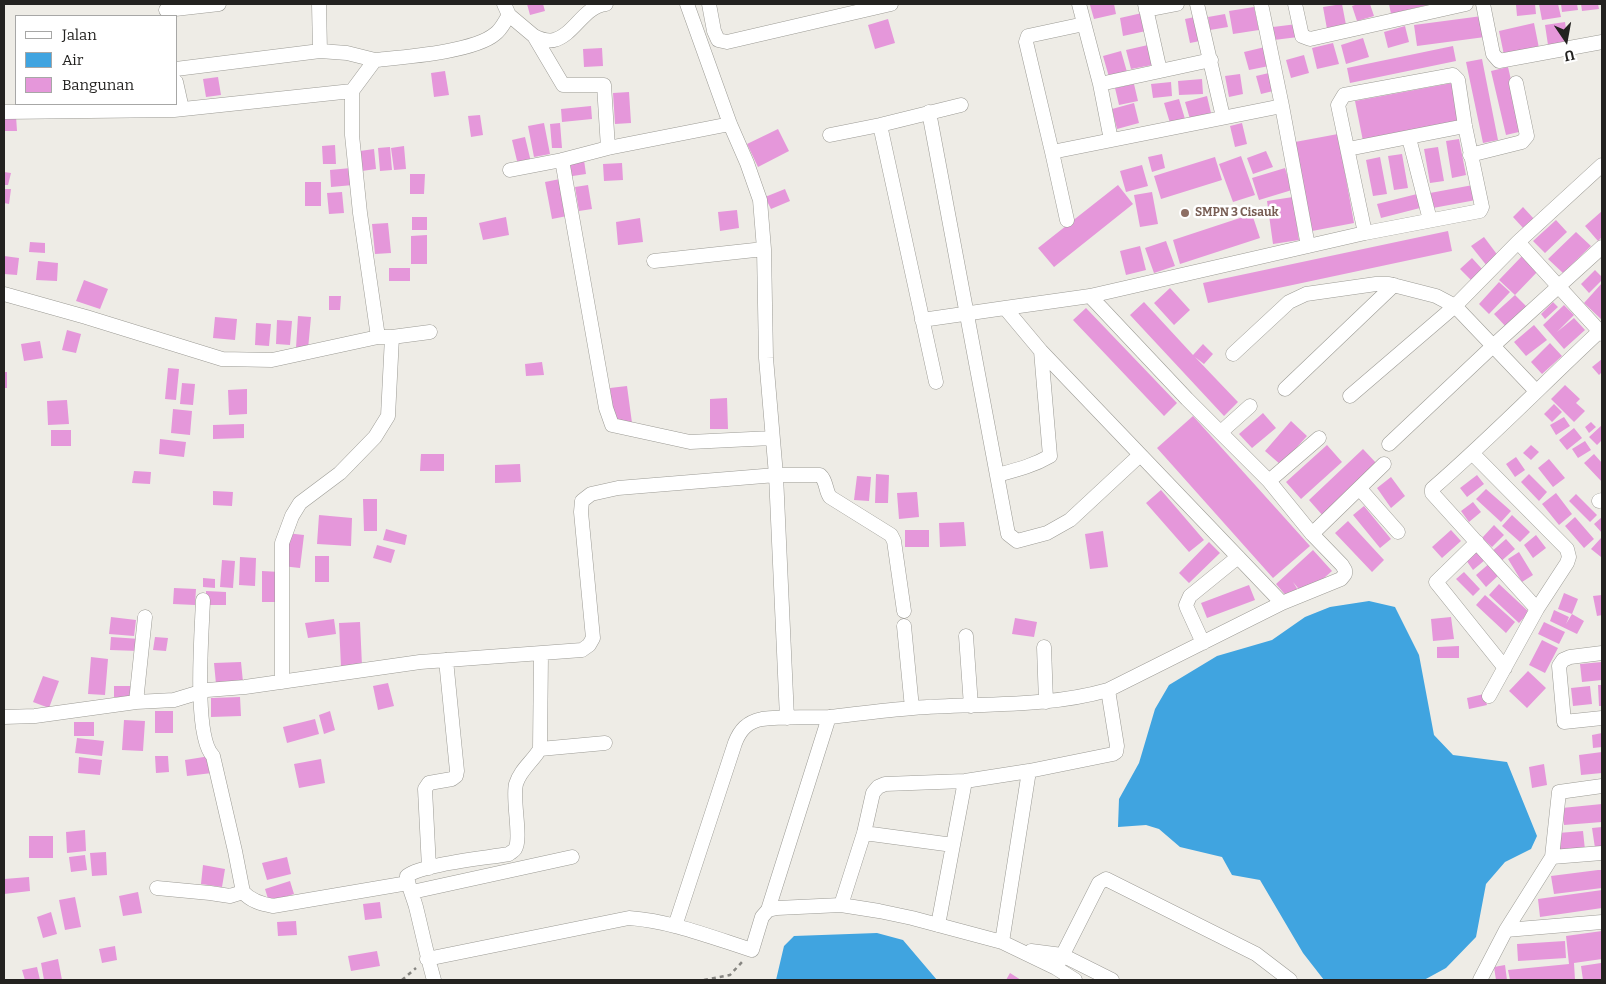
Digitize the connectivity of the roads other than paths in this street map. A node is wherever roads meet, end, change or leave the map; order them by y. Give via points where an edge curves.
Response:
1 (219, 4) edge
2 (319, 4) edge
3 (606, 4) edge
4 (686, 4) edge
5 (709, 4) edge
6 (891, 4) edge
7 (1079, 4) edge
8 (1177, 4) edge
9 (1198, 4) edge
10 (1261, 4) edge
11 (1296, 4) edge
12 (1466, 4) edge
13 (1483, 4) edge
14 (1145, 7) edge
15 (166, 10) edge
16 (507, 10) edge
17 (1084, 24) junction
18 (534, 36) junction
19 (1602, 42) edge
20 (320, 51) junction
21 (375, 60) junction
22 (1211, 60) junction
23 (178, 70) edge
24 (1160, 71) junction
25 (1516, 83) dead end
26 (1100, 84) junction
27 (178, 91) edge
28 (352, 91) junction
29 (960, 104) dead end
30 (1282, 106) junction
31 (182, 109) junction
32 (4, 112) edge
33 (930, 112) junction
34 (1223, 117) junction
35 (730, 124) junction
36 (880, 125) junction
37 (1465, 126) junction
38 (830, 135) dead end
39 (1409, 138) junction
40 (1111, 140) junction
41 (608, 148) junction
42 (1348, 148) junction
43 (1052, 152) junction
44 (1470, 155) junction
45 (562, 160) junction
46 (1602, 165) edge
47 (510, 170) dead end
48 (1066, 220) dead end
49 (1430, 220) junction
50 (1365, 233) junction
51 (1518, 242) junction
52 (1308, 246) junction
53 (1602, 247) edge
54 (764, 249) junction
55 (654, 261) dead end
56 (1394, 285) junction
57 (1559, 287) junction
58 (4, 294) edge
59 (1090, 296) junction
60 (1455, 306) junction
61 (1005, 308) junction
62 (966, 313) junction
63 (922, 320) junction
64 (1601, 331) edge
65 (430, 332) dead end
66 (378, 337) junction
67 (392, 337) junction
68 (1494, 345) junction
69 (1041, 351) junction
70 (1233, 354) dead end
71 (936, 382) dead end
72 (1285, 390) dead end
73 (1536, 390) junction
74 (1350, 396) dead end
75 (1250, 406) dead end
76 (1221, 432) junction
77 (772, 438) junction
78 (1319, 438) dead end
79 (1389, 444) dead end
80 (1473, 454) junction
81 (1140, 455) junction
82 (1384, 464) dead end
83 (997, 475) junction
84 (776, 476) junction
85 (1269, 481) junction
86 (1360, 489) junction
87 (1398, 532) dead end
88 (1312, 534) junction
89 (1477, 542) junction
90 (1238, 557) junction
91 (203, 600) dead end
92 (1282, 603) junction
93 (1537, 609) junction
94 (904, 611) dead end
95 (146, 617) dead end
96 (904, 626) dead end
97 (966, 636) dead end
98 (1203, 642) junction
99 (1044, 647) dead end
100 (1602, 653) edge
101 (540, 654) junction
102 (446, 660) junction
103 (1505, 668) junction
104 (282, 682) junction
105 (1108, 690) junction
106 (200, 692) junction
107 (1489, 696) dead end
108 (136, 702) junction
109 (1046, 702) junction
110 (971, 706) junction
111 (912, 708) junction
112 (4, 717) edge
113 (829, 717) junction
114 (787, 718) junction
115 (1602, 718) edge
116 (605, 743) dead end
117 (540, 749) junction
118 (1029, 771) junction
119 (965, 781) junction
120 (1602, 786) edge
121 (864, 833) junction
122 (953, 845) junction
123 (1602, 852) edge
124 (1552, 857) junction
125 (572, 858) dead end
126 (429, 868) junction
127 (157, 888) dead end
128 (410, 888) junction
129 (243, 892) junction
130 (841, 905) junction
131 (768, 910) junction
132 (1602, 922) edge
133 (938, 925) junction
134 (675, 926) junction
135 (1506, 930) junction
136 (1002, 942) junction
137 (427, 959) junction
138 (1059, 961) junction
139 (434, 980) edge
140 (1075, 980) edge
141 (1112, 980) edge
142 (1290, 980) edge
143 (1480, 980) edge

1 - 15 street
2 - 20 street
3 - 18 street via 586,14 553,41
4 - 35 street
5 - 6 street via 718,40 727,42
7 - 17 street
8 - 14 street
9 - 22 street
10 - 30 street
11 - 12 street via 1302,36 1310,39
13 - 19 street via 1493,54 1499,61
14 - 24 street
16 - 18 street
16 - 21 street via 496,34 477,44 420,56
17 - 26 street
17 - 43 street via 1028,36 1026,42
18 - 41 street via 563,85 604,85
20 - 21 street
20 - 23 street
21 - 28 street
22 - 24 street
22 - 34 street
24 - 26 street
25 - 44 street via 1527,136 1522,142
26 - 40 street
27 - 31 street
28 - 31 street
28 - 66 street via 352,135 360,213
29 - 33 street
30 - 34 street
30 - 52 street
31 - 32 street
33 - 36 street
33 - 62 street
34 - 40 street
35 - 41 street
35 - 54 street via 760,200
36 - 38 street
36 - 63 street
37 - 39 street
37 - 42 street via 1458,80 1453,75 1353,93 1344,95 1338,105
37 - 44 street
39 - 42 street
39 - 49 street
40 - 43 street
41 - 45 street
42 - 50 street
43 - 48 street
44 - 49 street via 1482,207 1480,211
45 - 47 street
45 - 77 street via 606,408 612,425 690,442
46 - 51 street
49 - 50 street
50 - 52 street
51 - 57 street
51 - 60 street
52 - 59 street
53 - 57 street
54 - 55 street
54 - 77 street via 766,358
56 - 60 street via 1436,296
56 - 70 street via 1376,284 1296,297
56 - 72 street
57 - 64 street
57 - 68 street
58 - 66 street via 222,359 272,360
59 - 61 street
59 - 76 street
60 - 68 street
60 - 74 street
61 - 62 street
61 - 69 street
62 - 63 street
62 - 83 street
63 - 71 street
64 - 73 street
65 - 67 street
66 - 67 street
67 - 104 street via 388,416 375,437 340,473 300,503 282,543
68 - 73 street
68 - 79 street
69 - 81 street
69 - 83 street via 1050,456 1024,469
73 - 80 street
75 - 76 street
76 - 85 street
77 - 84 street
78 - 85 street
80 - 89 street via 1432,488 1432,494
80 - 93 street via 1570,556
81 - 83 street via 1070,520 1047,533 1017,541 1008,534
81 - 90 street
82 - 86 street
84 - 94 street via 820,475 825,479 830,497 891,536
84 - 101 street via 618,488 591,494 582,501 580,512 593,638 582,650
84 - 114 street
85 - 88 street
86 - 87 street
86 - 88 street
88 - 92 street via 1346,570 1341,578
89 - 93 street
89 - 103 street via 1436,582
90 - 92 street
90 - 98 street via 1187,601 1186,608
91 - 106 street
92 - 98 street
93 - 103 street
95 - 108 street
96 - 111 street
97 - 110 street
98 - 105 street
99 - 109 street
100 - 115 street via 1570,657 1559,666 1564,722
101 - 102 street
101 - 117 street
102 - 104 street
102 - 126 street via 456,776 429,784 425,789
103 - 107 street
104 - 106 street
105 - 109 street
105 - 118 street via 1116,752
106 - 108 street via 174,700
106 - 129 street via 206,746 213,756
108 - 112 street via 35,716
109 - 110 street
110 - 111 street
111 - 113 street
113 - 114 street
113 - 131 street
114 - 134 street via 761,720 740,730
116 - 117 street
117 - 126 street via 516,783 516,849 509,854
118 - 119 street
118 - 136 street
119 - 121 street via 885,784 878,787 873,793
119 - 122 street
120 - 124 street via 1558,792
121 - 122 street
121 - 130 street
122 - 133 street
123 - 124 street
124 - 135 street
125 - 128 street
126 - 128 street via 407,876
127 - 129 street via 230,896
128 - 129 street via 273,906 248,898
128 - 137 street
130 - 131 street
130 - 133 street
131 - 134 street via 762,917 752,950
132 - 135 street
133 - 136 street
134 - 137 street via 629,918
135 - 143 street
136 - 138 street via 1018,950
137 - 139 street
138 - 140 street
138 - 141 street
138 - 142 street via 1099,884 1106,879 1256,954

